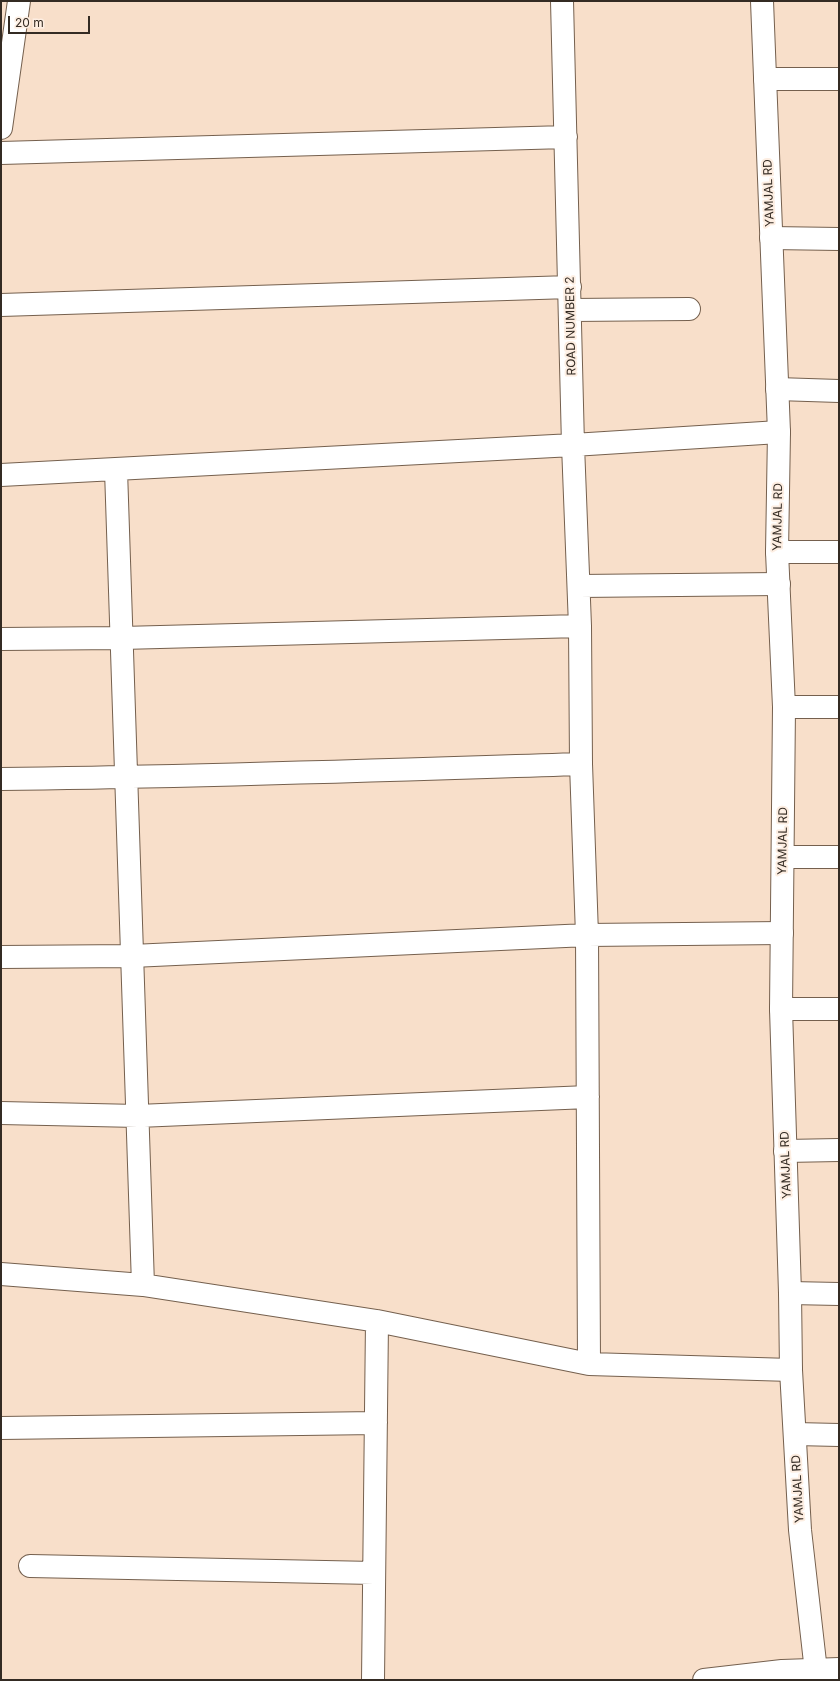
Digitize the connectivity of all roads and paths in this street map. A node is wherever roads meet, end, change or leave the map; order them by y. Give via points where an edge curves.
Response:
1 (19, 1) edge
2 (562, 1) edge
3 (762, 1) edge
4 (765, 79) junction
5 (839, 79) edge
6 (1, 128) edge
7 (566, 137) junction
8 (1, 153) edge
9 (771, 238) junction
10 (839, 239) edge
11 (570, 287) junction
12 (1, 305) edge
13 (689, 308) dead end
14 (571, 310) junction
15 (777, 389) junction
16 (839, 391) edge
17 (779, 432) junction
18 (573, 445) junction
19 (116, 470) junction
20 (1, 475) edge
21 (777, 552) junction
22 (839, 552) edge
23 (779, 584) junction
24 (579, 586) junction
25 (580, 626) junction
26 (122, 638) junction
27 (1, 639) edge
28 (784, 707) junction
29 (839, 707) edge
30 (581, 764) junction
31 (126, 778) junction
32 (1, 779) edge
33 (783, 857) junction
34 (839, 857) edge
35 (782, 933) junction
36 (587, 935) junction
37 (132, 956) junction
38 (1, 957) edge
39 (781, 1009) junction
40 (839, 1009) edge
41 (588, 1097) junction
42 (1, 1113) edge
43 (138, 1116) junction
44 (839, 1150) edge
45 (785, 1151) junction
46 (1, 1274) edge
47 (143, 1285) junction
48 (790, 1294) junction
49 (839, 1294) edge
50 (377, 1321) junction
51 (589, 1364) junction
52 (791, 1370) junction
53 (376, 1423) junction
54 (1, 1428) edge
55 (795, 1434) junction
56 (839, 1435) edge
57 (30, 1566) dead end
58 (374, 1573) junction
59 (839, 1669) edge
60 (816, 1675) edge
61 (373, 1680) edge
62 (704, 1680) edge

1 - 6 street
2 - 7 street, ROAD NUMBER 2
3 - 4 street, YAMJAL RD
4 - 5 street
4 - 9 street, YAMJAL RD
7 - 8 street
7 - 11 street, ROAD NUMBER 2
9 - 10 street
9 - 15 street, YAMJAL RD
11 - 12 street
11 - 14 street, ROAD NUMBER 2
13 - 14 street
14 - 18 street, ROAD NUMBER 2
15 - 16 street
15 - 17 street, YAMJAL RD
17 - 18 street
17 - 21 street, YAMJAL RD
18 - 19 street
18 - 24 street, ROAD NUMBER 2
19 - 20 street
19 - 26 street
21 - 22 street
21 - 23 street, YAMJAL RD
23 - 24 street
23 - 28 street, YAMJAL RD
24 - 25 street, ROAD NUMBER 2
25 - 26 street
25 - 30 street, ROAD NUMBER 2
26 - 27 street
26 - 31 street
28 - 29 street
28 - 33 street, YAMJAL RD
30 - 31 street
30 - 36 street, ROAD NUMBER 2
31 - 32 street
31 - 37 street
33 - 34 street
33 - 35 street, YAMJAL RD
35 - 36 street
35 - 39 street, YAMJAL RD
36 - 37 street
36 - 41 street, ROAD NUMBER 2
37 - 38 street
37 - 43 street
39 - 40 street
39 - 45 street, YAMJAL RD
41 - 43 street
41 - 51 street, ROAD NUMBER 2
42 - 43 street
43 - 47 street
44 - 45 street
45 - 48 street, YAMJAL RD
46 - 47 street
47 - 50 street
48 - 49 street
48 - 52 street, YAMJAL RD
50 - 51 street
50 - 53 street
51 - 52 street
52 - 55 street, YAMJAL RD
53 - 54 street
53 - 58 street
55 - 56 street
55 - 60 street, YAMJAL RD via 800,1530
57 - 58 street
58 - 61 street
59 - 60 street
60 - 62 street via 782,1670

